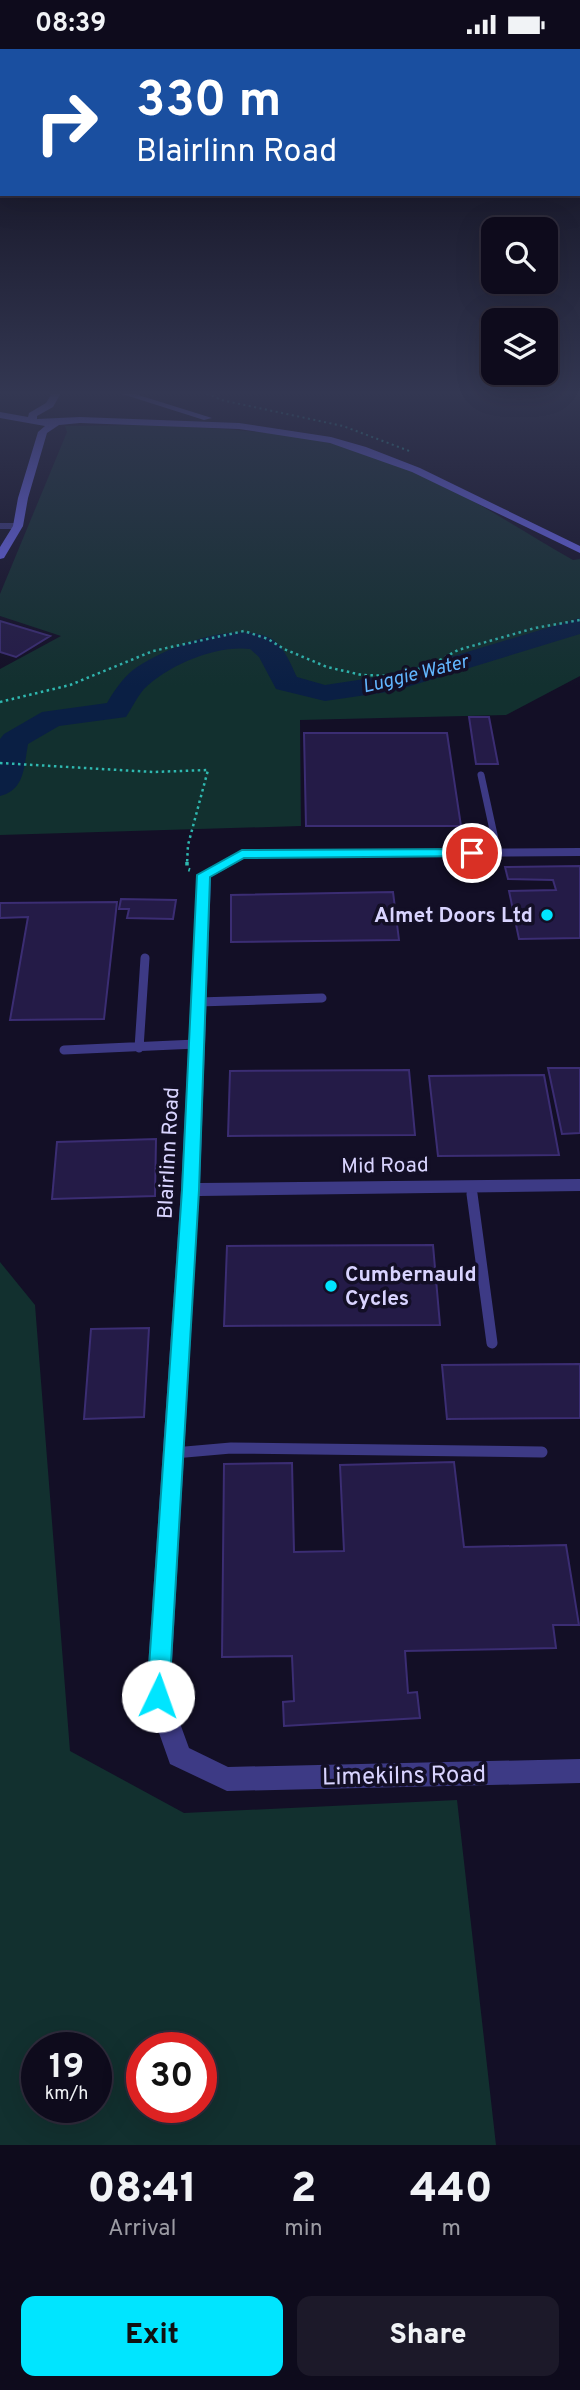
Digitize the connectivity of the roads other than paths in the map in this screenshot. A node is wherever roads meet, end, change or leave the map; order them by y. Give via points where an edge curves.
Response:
1 (25, 491) edge
2 (457, 491) edge
3 (0, 526) edge
4 (18, 526) junction
5 (5, 540) edge
6 (580, 549) edge
7 (0, 556) edge
8 (481, 775) dead end
9 (580, 852) edge
10 (498, 853) junction
11 (145, 958) dead end
12 (322, 998) dead end
13 (198, 1002) junction
14 (196, 1044) junction
15 (139, 1048) junction
16 (64, 1050) dead end
17 (580, 1185) edge
18 (471, 1186) junction
19 (190, 1190) junction
20 (492, 1343) dead end
21 (542, 1452) dead end
22 (173, 1453) junction
23 (580, 1771) edge
24 (227, 1779) joint

1 - 4 main road
2 - 6 main road
3 - 4 street
4 - 5 main road
5 - 7 main road
8 - 10 lane
9 - 10 street
10 - 13 street, Blairlinn Road via 242,854 204,875
11 - 15 lane
12 - 13 lane
13 - 14 street, Blairlinn Road
14 - 15 lane
14 - 19 street, Blairlinn Road
15 - 16 lane
17 - 18 street, Mid Road
18 - 19 street, Mid Road
18 - 20 lane
19 - 22 street, Blairlinn Road
21 - 22 lane via 231,1448
22 - 24 street, Blairlinn Road via 158,1696 179,1756
23 - 24 street, Limekilns Road

